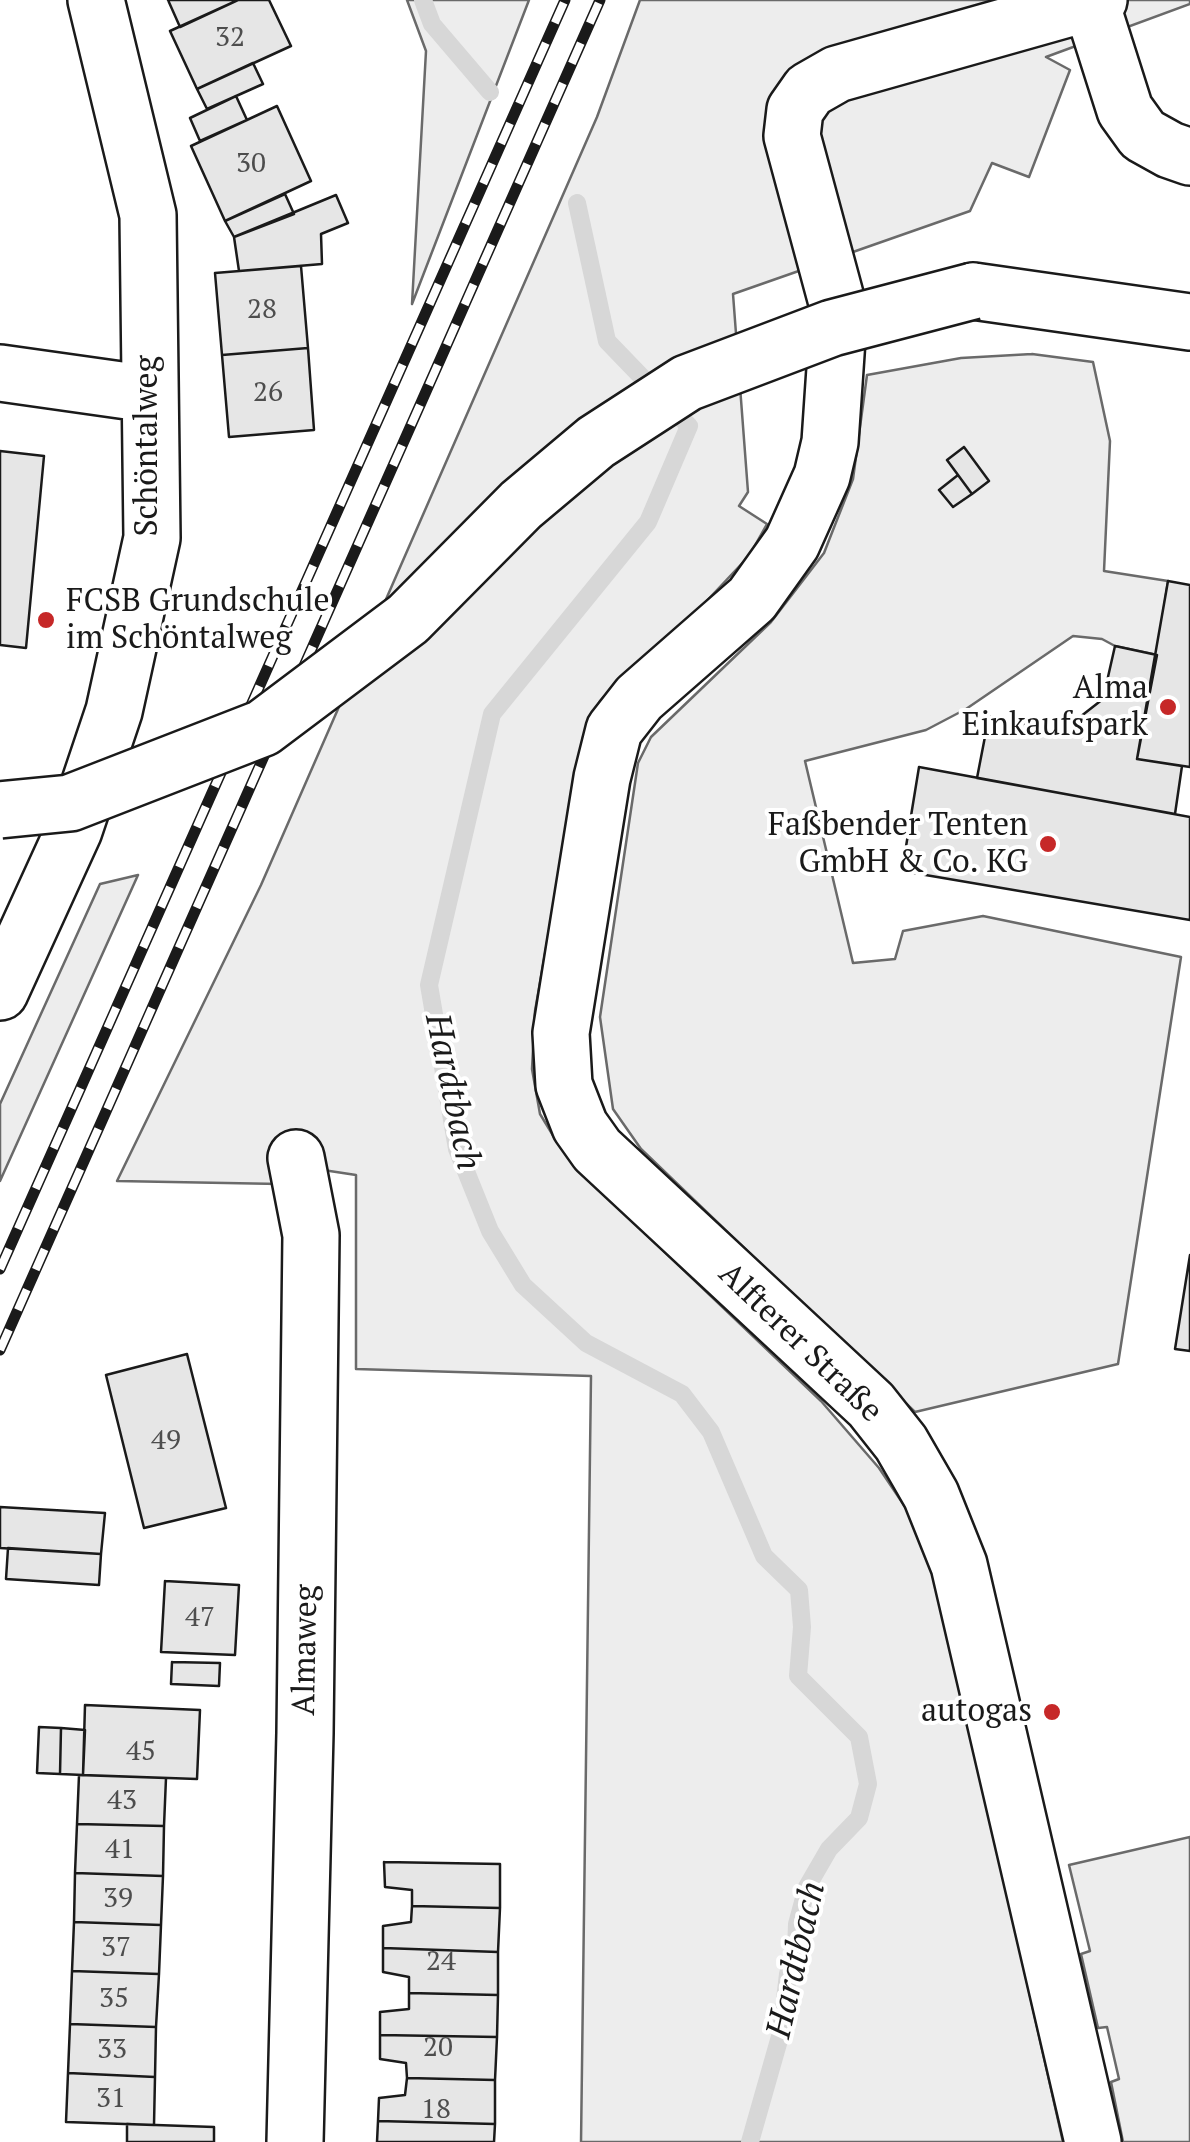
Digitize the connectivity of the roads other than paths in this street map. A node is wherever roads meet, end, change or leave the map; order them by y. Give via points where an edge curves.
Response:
1 (96, 0) edge
2 (1095, 1) edge
3 (1190, 157) edge
4 (1190, 322) edge
5 (0, 373) edge
6 (149, 394) junction
7 (0, 810) edge
8 (0, 992) edge
9 (296, 1158) dead end
10 (295, 2142) edge
11 (1093, 2142) edge

1 - 6 street, Schöntalweg via 148,215
2 - 3 street via 1125,110 1143,135
2 - 11 street, Alfterer Straße via 837,74 810,90 795,110 792,136 840,310 822,476 792,543 752,599 639,698 610,740 561,1033 564,1084 597,1150 871,1405 931,1495 959,1565
4 - 7 street, bridge via 973,291 832,328 687,383 596,442 408,619 263,728 70,803
5 - 6 street
6 - 8 street, Schöntalweg via 152,538 114,710 74,830
9 - 10 street, Almaweg via 311,1236

